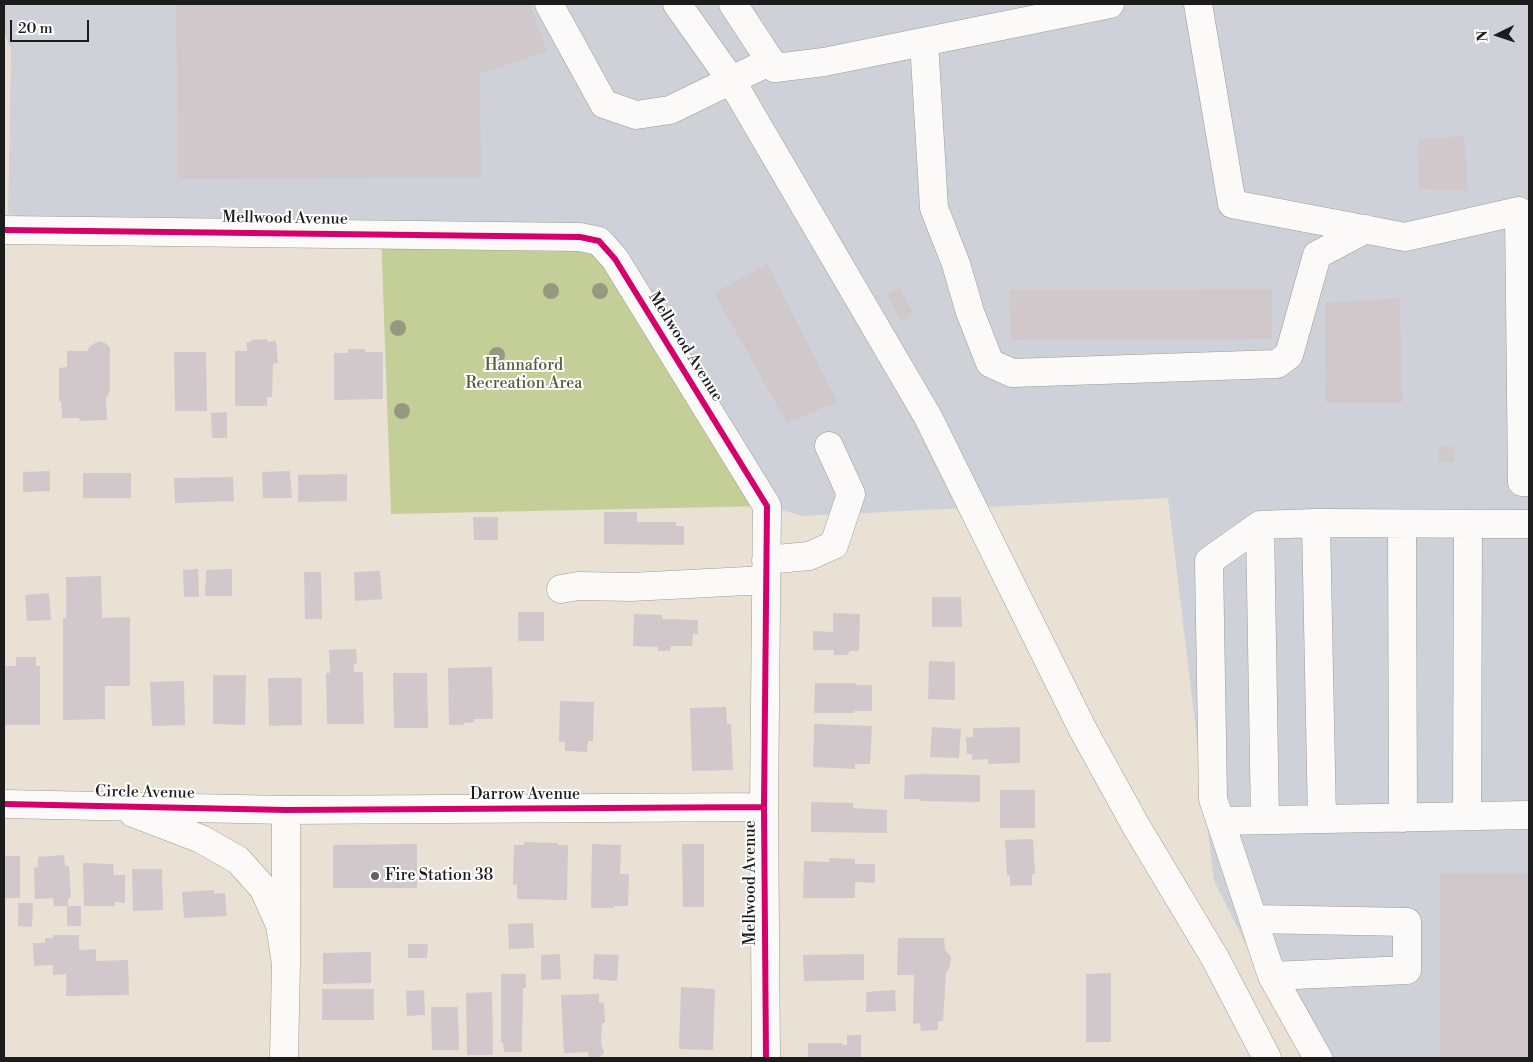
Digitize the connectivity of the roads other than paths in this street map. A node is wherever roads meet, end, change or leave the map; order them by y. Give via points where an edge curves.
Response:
1 (549, 4) edge
2 (677, 4) edge
3 (734, 4) edge
4 (1110, 4) edge
5 (1198, 4) edge
6 (924, 42) junction
7 (771, 61) junction
8 (731, 80) junction
9 (4, 230) edge
10 (1366, 230) junction
11 (828, 446) dead end
12 (1529, 482) edge
13 (1316, 523) junction
14 (1402, 524) junction
15 (1468, 524) junction
16 (1529, 524) edge
17 (1260, 525) junction
18 (766, 570) junction
19 (561, 589) dead end
20 (4, 804) edge
21 (115, 806) junction
22 (764, 806) junction
23 (286, 810) junction
24 (1529, 815) edge
25 (1467, 816) junction
26 (1403, 818) junction
27 (1322, 819) junction
28 (1265, 820) junction
29 (1221, 821) junction
30 (1253, 919) junction
31 (286, 964) junction
32 (1272, 976) junction
33 (284, 1058) edge
34 (766, 1058) edge
35 (1267, 1058) edge
36 (1318, 1058) edge

1 - 8 street via 604,104 636,115 670,110
2 - 8 street
3 - 7 street
4 - 6 street
5 - 10 street via 1232,204
6 - 7 street via 776,68
6 - 10 street via 934,208 990,363 1012,373 1277,364 1289,355 1317,255
7 - 8 street
8 - 35 street via 928,417 1082,728 1215,958
9 - 18 street, Mellwood Avenue via 580,237 598,241 615,259 767,506
10 - 12 street via 1405,237 1519,211 1522,482
11 - 18 street via 851,494 834,545
13 - 14 street
13 - 17 street
13 - 27 street
14 - 15 street
14 - 26 street
15 - 16 street
15 - 25 street
17 - 28 street
17 - 29 street via 1210,561 1213,799
18 - 19 street via 631,587 578,586
18 - 22 street, Mellwood Avenue
20 - 21 street, Circle Avenue
21 - 23 street, Circle Avenue
21 - 31 street, Circle Avenue via 201,839 238,860 264,889 280,925
22 - 23 street, Darrow Avenue
22 - 34 street, Mellwood Avenue
23 - 31 street, Circle Avenue
24 - 25 street
25 - 26 street
26 - 27 street
27 - 28 street
28 - 29 street
29 - 30 street
30 - 32 street
30 - 32 street via 1407,922 1407,970
31 - 33 street, Circle Avenue
32 - 36 street

